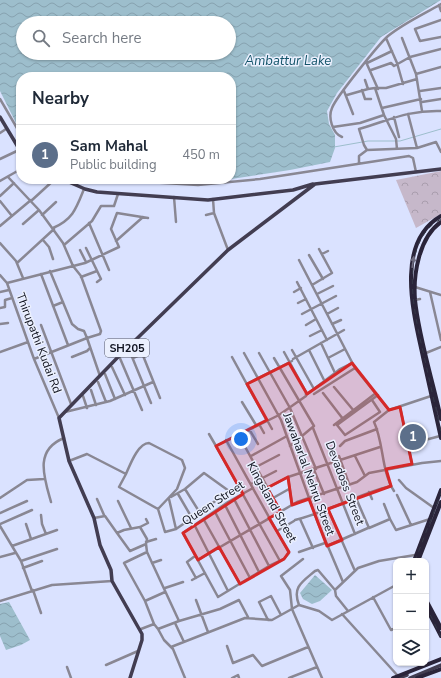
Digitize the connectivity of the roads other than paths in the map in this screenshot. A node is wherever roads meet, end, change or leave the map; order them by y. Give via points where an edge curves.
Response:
1 (440, 5) edge
2 (441, 11) edge
3 (441, 20) edge
4 (441, 37) edge
5 (386, 38) junction
6 (402, 38) dead end
7 (441, 49) edge
8 (392, 51) junction
9 (410, 57) junction
10 (367, 63) junction
11 (398, 64) junction
12 (441, 67) edge
13 (371, 70) junction
14 (416, 74) junction
15 (417, 79) junction
16 (365, 80) dead end
17 (403, 84) junction
18 (441, 88) edge
19 (368, 89) junction
20 (376, 89) junction
21 (344, 90) junction
22 (362, 90) junction
23 (420, 91) junction
24 (347, 95) junction
25 (0, 99) edge
26 (371, 99) dead end
27 (441, 99) edge
28 (422, 100) junction
29 (382, 108) junction
30 (422, 111) junction
31 (441, 111) edge
32 (353, 114) dead end
33 (408, 114) junction
34 (384, 115) junction
35 (394, 116) junction
36 (0, 118) edge
37 (386, 119) junction
38 (16, 127) edge
39 (333, 127) junction
40 (6, 129) junction
41 (0, 133) edge
42 (342, 137) dead end
43 (400, 137) dead end
44 (16, 145) edge
45 (417, 148) junction
46 (397, 149) junction
47 (367, 150) junction
48 (441, 152) edge
49 (16, 153) edge
50 (0, 159) edge
51 (359, 163) junction
52 (441, 169) edge
53 (16, 172) edge
54 (416, 172) junction
55 (8, 177) junction
56 (0, 181) edge
57 (236, 181) edge
58 (14, 183) junction
59 (50, 184) edge
60 (73, 184) edge
61 (181, 184) edge
62 (208, 184) edge
63 (315, 184) junction
64 (84, 189) junction
65 (293, 190) junction
66 (118, 193) junction
67 (0, 196) edge
68 (298, 196) junction
69 (174, 197) junction
70 (213, 199) junction
71 (0, 201) edge
72 (31, 201) junction
73 (56, 202) dead end
74 (39, 210) junction
75 (214, 213) junction
76 (42, 215) junction
77 (206, 215) dead end
78 (12, 216) junction
79 (441, 216) edge
80 (144, 217) junction
81 (148, 218) dead end
82 (176, 222) dead end
83 (441, 222) edge
84 (89, 223) junction
85 (23, 224) dead end
86 (0, 226) edge
87 (53, 229) junction
88 (43, 240) junction
89 (116, 241) junction
90 (0, 243) edge
91 (64, 245) junction
92 (86, 248) dead end
93 (319, 249) dead end
94 (80, 250) dead end
95 (228, 250) junction
96 (328, 251) dead end
97 (89, 252) junction
98 (102, 254) junction
99 (309, 254) dead end
100 (322, 254) junction
101 (83, 255) junction
102 (53, 259) dead end
103 (93, 260) junction
104 (299, 260) dead end
105 (86, 262) junction
106 (17, 263) junction
107 (73, 266) junction
108 (109, 270) dead end
109 (50, 271) junction
110 (97, 271) junction
111 (41, 274) junction
112 (1, 277) edge
113 (81, 277) junction
114 (23, 278) junction
115 (323, 280) junction
116 (97, 282) dead end
117 (297, 282) dead end
118 (6, 283) junction
119 (312, 285) junction
120 (333, 286) dead end
121 (413, 287) junction
122 (300, 288) junction
123 (9, 290) junction
124 (0, 292) edge
125 (294, 292) dead end
126 (430, 292) junction
127 (317, 294) junction
128 (441, 294) edge
129 (336, 296) dead end
130 (12, 298) junction
131 (306, 299) junction
132 (420, 299) dead end
133 (415, 300) junction
134 (63, 302) junction
135 (298, 303) dead end
136 (322, 304) junction
137 (53, 306) junction
138 (0, 308) edge
139 (338, 308) dead end
140 (311, 309) junction
141 (302, 314) dead end
142 (327, 314) junction
143 (316, 319) junction
144 (341, 320) dead end
145 (8, 323) dead end
146 (0, 324) edge
147 (332, 324) junction
148 (306, 325) dead end
149 (41, 326) dead end
150 (322, 330) junction
151 (344, 330) dead end
152 (338, 334) junction
153 (310, 336) dead end
154 (87, 338) junction
155 (327, 340) junction
156 (441, 340) edge
157 (28, 342) junction
158 (138, 343) dead end
159 (321, 343) junction
160 (68, 346) junction
161 (90, 347) junction
162 (441, 347) edge
163 (345, 348) junction
164 (292, 350) dead end
165 (308, 350) junction
166 (0, 352) edge
167 (52, 352) junction
168 (130, 352) dead end
169 (284, 352) dead end
170 (244, 353) dead end
171 (259, 353) dead end
172 (426, 353) junction
173 (142, 354) junction
174 (119, 356) junction
175 (232, 357) dead end
176 (296, 357) junction
177 (72, 358) dead end
178 (133, 358) junction
179 (274, 358) dead end
180 (328, 358) junction
181 (34, 359) junction
182 (292, 361) junction
183 (352, 363) junction
184 (112, 367) dead end
185 (280, 368) junction
186 (355, 368) junction
187 (270, 373) junction
188 (336, 373) junction
189 (105, 374) dead end
190 (100, 376) junction
191 (258, 379) junction
192 (324, 380) junction
193 (98, 382) dead end
194 (153, 382) junction
195 (247, 384) junction
196 (144, 386) junction
197 (334, 386) dead end
198 (314, 389) junction
199 (90, 390) dead end
200 (134, 391) junction
201 (323, 393) dead end
202 (314, 394) dead end
203 (377, 394) junction
204 (125, 395) junction
205 (306, 395) junction
206 (83, 396) dead end
207 (432, 396) junction
208 (160, 398) dead end
209 (115, 399) junction
210 (372, 400) junction
211 (299, 401) junction
212 (106, 402) junction
213 (242, 402) dead end
214 (151, 403) dead end
215 (71, 404) junction
216 (96, 405) junction
217 (400, 407) junction
218 (87, 408) junction
219 (290, 408) junction
220 (142, 410) dead end
221 (389, 410) junction
222 (354, 411) junction
223 (64, 413) junction
224 (279, 415) junction
225 (59, 418) junction
226 (343, 419) junction
227 (441, 419) edge
228 (267, 420) junction
229 (258, 425) junction
230 (334, 425) dead end
231 (272, 428) dead end
232 (313, 428) junction
233 (249, 429) junction
234 (377, 429) junction
235 (264, 433) dead end
236 (209, 434) dead end
237 (238, 434) junction
238 (287, 436) junction
239 (302, 436) junction
240 (441, 437) edge
241 (64, 438) junction
242 (226, 440) junction
243 (425, 440) dead end
244 (258, 444) dead end
245 (216, 446) junction
246 (290, 446) junction
247 (340, 446) dead end
248 (380, 447) junction
249 (278, 455) dead end
250 (251, 456) junction
251 (339, 456) dead end
252 (355, 456) junction
253 (69, 461) junction
254 (340, 461) junction
255 (441, 461) edge
256 (412, 464) junction
257 (328, 465) junction
258 (256, 467) junction
259 (386, 469) junction
260 (315, 470) junction
261 (276, 471) dead end
262 (126, 474) junction
263 (299, 475) junction
264 (365, 476) junction
265 (288, 477) junction
266 (262, 478) junction
267 (44, 479) junction
268 (399, 480) dead end
269 (251, 484) junction
270 (349, 484) junction
271 (391, 486) junction
272 (253, 488) junction
273 (267, 488) junction
274 (185, 489) junction
275 (289, 489) junction
276 (336, 489) junction
277 (441, 490) edge
278 (394, 491) dead end
279 (369, 492) junction
280 (178, 494) junction
281 (243, 494) junction
282 (324, 494) junction
283 (397, 495) dead end
284 (0, 498) edge
285 (169, 498) junction
286 (273, 498) junction
287 (356, 498) junction
288 (234, 499) junction
289 (309, 499) junction
290 (97, 500) dead end
291 (372, 500) dead end
292 (27, 501) dead end
293 (118, 501) dead end
294 (51, 502) dead end
295 (441, 502) edge
296 (343, 504) junction
297 (384, 504) dead end
298 (225, 505) junction
299 (292, 505) junction
300 (158, 508) junction
301 (434, 508) junction
302 (328, 509) junction
303 (32, 510) dead end
304 (214, 512) junction
305 (281, 512) junction
306 (0, 513) edge
307 (200, 513) junction
308 (42, 515) dead end
309 (104, 515) junction
310 (314, 515) junction
311 (94, 518) junction
312 (192, 518) junction
313 (269, 518) junction
314 (146, 519) dead end
315 (300, 519) junction
316 (390, 519) junction
317 (430, 519) junction
318 (204, 520) junction
319 (26, 524) dead end
320 (260, 524) junction
321 (0, 525) edge
322 (411, 525) junction
323 (195, 526) junction
324 (140, 527) junction
325 (131, 528) junction
326 (369, 528) junction
327 (176, 529) junction
328 (57, 530) dead end
329 (250, 530) junction
330 (277, 531) junction
331 (117, 533) junction
332 (46, 534) junction
333 (356, 534) junction
334 (241, 535) junction
335 (32, 539) junction
336 (156, 539) dead end
337 (342, 540) junction
338 (231, 541) junction
339 (146, 543) junction
340 (326, 544) junction
341 (12, 546) junction
342 (219, 547) junction
343 (313, 548) junction
344 (57, 549) dead end
345 (147, 552) junction
346 (299, 552) dead end
347 (16, 553) junction
348 (208, 554) junction
349 (195, 556) junction
350 (416, 556) joint
351 (0, 557) edge
352 (419, 558) edge
353 (303, 559) dead end
354 (161, 560) dead end
355 (198, 560) junction
356 (21, 561) junction
357 (42, 561) dead end
358 (280, 561) junction
359 (152, 563) junction
360 (269, 566) junction
361 (24, 568) junction
362 (355, 571) junction
363 (259, 572) junction
364 (205, 573) junction
365 (196, 578) junction
366 (250, 578) junction
367 (192, 580) dead end
368 (112, 581) junction
369 (183, 582) dead end
370 (342, 582) junction
371 (240, 584) junction
372 (393, 587) edge
373 (165, 590) junction
374 (335, 590) junction
375 (32, 591) junction
376 (228, 591) junction
377 (373, 597) junction
378 (196, 600) dead end
379 (0, 601) edge
380 (145, 601) junction
381 (299, 605) junction
382 (429, 606) edge
383 (292, 609) junction
384 (348, 611) junction
385 (41, 612) dead end
386 (342, 614) junction
387 (429, 614) edge
388 (201, 615) junction
389 (281, 615) junction
390 (248, 617) junction
391 (268, 620) junction
392 (179, 621) junction
393 (175, 623) junction
394 (154, 624) junction
395 (441, 628) edge
396 (141, 629) junction
397 (158, 629) junction
398 (393, 629) edge
399 (208, 632) junction
400 (441, 636) edge
401 (184, 642) junction
402 (227, 646) dead end
403 (172, 647) junction
404 (308, 647) junction
405 (139, 650) junction
406 (441, 660) edge
407 (106, 665) dead end
408 (441, 665) edge
409 (67, 667) dead end
410 (317, 667) junction
411 (441, 669) edge
412 (419, 677) edge
413 (71, 678) edge
414 (130, 678) edge
415 (185, 678) edge
416 (232, 678) edge
417 (240, 678) edge
418 (289, 678) edge
419 (322, 678) edge
420 (393, 678) edge
421 (399, 678) edge
422 (410, 678) edge

1 - 2 street
1 - 5 street
3 - 4 street via 415,29 420,41
5 - 8 street
5 - 10 street
6 - 9 street
7 - 9 street
8 - 10 street
8 - 11 street
9 - 11 street
9 - 14 street
10 - 13 street
10 - 21 street
11 - 13 street via 394,66 391,63
11 - 17 street
12 - 14 street
13 - 20 street
14 - 15 street
15 - 17 street
15 - 23 street
16 - 19 street
17 - 20 street
18 - 23 street
19 - 20 street
19 - 22 street
20 - 29 street
21 - 24 street
21 - 39 street via 332,108
22 - 24 street
22 - 26 street via 365,100
23 - 28 street
24 - 32 street
25 - 38 street
27 - 28 street
28 - 29 street
28 - 30 street
29 - 34 street
30 - 31 street
30 - 33 street
33 - 35 street
33 - 45 street
34 - 37 street
34 - 39 street via 360,123
35 - 37 street
35 - 43 street
36 - 40 main road
37 - 46 street via 396,139
37 - 47 street via 359,129
39 - 42 street via 338,136
40 - 41 street
40 - 44 main road
45 - 46 street
45 - 48 street via 436,142
46 - 47 street
47 - 51 street via 359,156
49 - 50 street
51 - 54 street via 410,156 413,158
51 - 57 street
52 - 54 main road, SH205
53 - 55 street
54 - 63 main road, SH205
55 - 56 street
55 - 58 street
58 - 67 street
58 - 72 street
59 - 72 street
60 - 64 main road
61 - 62 street
63 - 65 main road
63 - 68 main road, SH205
64 - 66 main road
64 - 87 street via 72,215
65 - 68 main road
65 - 70 main road
66 - 69 main road
66 - 84 street via 116,205 101,206
68 - 95 main road, SH205
69 - 70 main road
69 - 82 street
70 - 75 street
71 - 78 street
72 - 74 street
72 - 78 street
73 - 76 street
74 - 76 street
74 - 85 street
75 - 77 street
75 - 95 street
76 - 87 street
78 - 86 street
121 -> 79 highway via 412,265 420,238 429,225
80 - 81 street
80 - 89 street
80 - 89 street via 117,213 111,229
83 - 121 highway via 427,236
84 - 91 street
84 - 98 street
87 - 88 street
87 - 91 street
88 - 102 street via 51,250
88 - 106 street
89 - 98 street via 119,247
90 - 106 street
91 - 107 street
92 - 97 street
93 - 100 street
94 - 101 street
95 - 174 main road, SH205
96 - 100 street
97 - 101 street
97 - 103 street
98 - 103 street
98 - 108 street
99 - 115 street
100 - 115 street via 332,273
101 - 105 street
103 - 105 street
103 - 110 street
104 - 119 street
105 - 107 street
106 - 114 street
107 - 109 street
107 - 113 street
109 - 111 street
109 - 134 street
110 - 113 street
110 - 116 street via 101,279
111 - 114 street
111 - 137 street
112 - 118 street, Thirupathi Kudai Rd
113 - 154 street via 101,331 100,334
114 - 118 street
115 - 119 street
117 - 122 street
118 - 123 street, Thirupathi Kudai Rd
119 - 127 street
120 - 127 street
121 - 126 street
121 - 133 highway
121 - 207 highway via 415,322
122 - 125 street
122 - 131 street
123 - 124 street
123 - 130 street, Thirupathi Kudai Rd
126 - 128 street
126 - 156 street
127 - 136 street
129 - 136 street
130 - 138 street via 5,300 5,307
130 - 157 street, Thirupathi Kudai Rd
131 - 135 street
131 - 140 street
132 - 133 street
133 - 172 highway
134 - 137 street
134 - 154 street via 72,324 84,331
136 - 140 street
136 - 142 street
137 - 160 street
139 - 142 street
140 - 141 street
140 - 143 street
142 - 147 street
143 - 148 street
143 - 150 street
144 - 147 street
145 - 146 street
147 - 152 street
149 - 167 street
150 - 153 street
150 - 155 street
151 - 152 street
152 - 155 street
152 - 163 street
154 - 160 street
154 - 161 street
155 - 159 street
157 - 166 street
157 - 181 street, Thirupathi Kudai Rd
158 - 173 street
159 - 165 street
159 - 180 street
160 - 167 street
161 - 177 street
161 - 190 street
162 - 172 street
163 - 180 street
163 - 183 street
164 - 176 street
165 - 176 street
165 - 192 street
167 - 181 street
167 - 215 street
168 - 178 street
169 - 182 street
170 - 191 street, Jawaharlal Nehru Street
171 - 187 street
172 - 227 highway
173 - 178 street
173 - 194 street
174 - 190 main road, SH205
174 - 200 street
175 - 195 street
176 - 182 street
176 - 198 street
178 - 196 street
179 - 185 street, Devadoss Street
180 - 188 street
181 - 225 street, Thirupathi Kudai Rd
182 - 185 street
182 - 205 street
183 - 186 street
183 - 188 street
184 - 204 street
185 - 187 street
185 - 211 street, Devadoss Street
186 - 202 street
186 - 203 street
187 - 191 street
187 - 219 street
188 - 192 street
189 - 209 street
190 - 215 main road, SH205
191 - 195 street
191 - 224 street, Jawaharlal Nehru Street
192 - 198 street
193 - 212 street
194 - 196 street
194 - 208 street
195 - 228 street
196 - 200 street
196 - 214 street
197 - 222 street
198 - 205 street
199 - 216 street
200 - 204 street
200 - 220 street
201 - 226 street
203 - 210 street
203 - 221 street
203 - 222 street
204 - 209 street
205 - 211 street
206 - 218 street
207 - 217 street
207 - 240 highway
209 - 212 street
210 - 210 street via 380,412 345,435 337,425
211 - 219 street
211 - 232 street, Devadoss Street via 312,420
212 - 216 street
213 - 229 street
215 - 223 main road, SH205
216 - 218 street
217 - 221 street
217 - 256 street
218 - 223 street
219 - 224 street
219 - 239 street
221 - 234 street via 374,422
222 - 226 street
223 - 225 main road, SH205
224 - 228 street
224 - 238 street, Jawaharlal Nehru Street
225 - 241 main road
226 - 230 street
228 - 229 street
228 - 231 street
229 - 233 street
229 - 235 street
232 - 239 street
232 - 257 street, Devadoss Street
233 - 237 street
233 - 244 street
234 - 247 street via 345,441
234 - 248 street
236 - 245 street
237 - 242 street
237 - 250 street
238 - 246 street, Jawaharlal Nehru Street
238 - 250 street
239 - 246 street
239 - 260 street
240 - 243 street
241 - 253 main road
241 - 267 street via 55,442 45,454
242 - 245 street
242 - 269 street, Kingsland Street
245 - 281 street
246 - 263 street, Jawaharlal Nehru Street
248 - 252 street
248 - 259 street
249 - 258 street
250 - 258 street
251 - 254 street
252 - 254 street
252 - 264 street
253 - 262 street via 87,454
253 - 311 main road
254 - 257 street
254 - 270 street
255 - 256 street
256 - 259 street
257 - 260 street
257 - 276 street, Devadoss Street
258 - 266 street
259 - 264 street
259 - 271 street
260 - 263 street
260 - 282 street
261 - 266 street
262 - 285 street via 145,443 182,460 185,468 183,476
262 - 300 street via 120,487
263 - 265 street
263 - 289 street, Jawaharlal Nehru Street
264 - 270 street
265 - 273 street
265 - 275 street
266 - 269 street
266 - 273 street
267 - 284 street via 27,480
267 - 294 street
268 - 301 street
269 - 272 street, Kingsland Street
270 - 276 street
271 - 278 street
271 - 279 street
272 - 281 street, Queen Street
272 - 313 street, Kingsland Street
273 - 286 street
274 - 280 street
274 - 307 street
274 - 307 street via 205,474 228,490 229,493
275 - 286 street
275 - 299 street
276 - 282 street
276 - 296 street, Devadoss Street
277 - 301 highway
279 - 287 street
279 - 291 street
280 - 285 street
280 - 312 street
281 - 288 street, Queen Street
281 - 320 street
282 - 289 street
283 - 322 street
285 - 300 street
285 - 327 street
286 - 305 street
287 - 296 street
287 - 326 street
288 - 298 street, Queen Street
288 - 329 street
289 - 299 street
289 - 310 street, Jawaharlal Nehru Street
290 - 309 street
292 - 306 street
293 - 325 street
295 - 352 highway
296 - 302 street
296 - 333 street, Devadoss Street
297 - 316 street
298 - 304 street, Queen Street
298 - 334 street
299 - 305 street
300 - 327 street via 165,532
301 - 317 highway
302 - 310 street
302 - 337 street
303 - 321 street
304 - 318 street, Queen Street
304 - 338 street
305 - 313 street
307 - 312 street
308 - 332 street
309 - 311 street
309 - 331 street
310 - 315 street
310 - 340 street, Jawaharlal Nehru Street
311 - 368 main road via 100,545 111,570
312 - 327 street
313 - 320 street
313 - 330 street, Kingsland Street
314 - 324 street via 148,523
315 - 330 street
315 - 343 street
316 - 322 street via 396,530
316 - 326 street
317 - 322 street
317 - 350 highway
318 - 323 street, Queen Street
318 - 342 street
319 - 335 street
320 - 329 street
320 - 358 street
321 - 341 street
323 - 348 street
323 - 349 street, Queen Street via 183,534
324 - 325 street
324 - 339 street
325 - 331 street
326 - 333 street
328 - 332 street
329 - 334 street
329 - 360 street
330 - 358 street, Kingsland Street via 289,553
331 - 339 street via 130,551
332 - 335 street
333 - 337 street
334 - 338 street
334 - 363 street
335 - 341 street
336 - 339 street
337 - 340 street
337 - 362 street
338 - 342 street
338 - 366 street
339 - 345 street
340 - 343 street
340 - 370 street, Jawaharlal Nehru Street
341 - 347 street
342 - 348 street
342 - 371 street
343 - 346 street
344 - 356 street
345 - 359 street
345 - 380 street via 124,563
347 - 351 street
347 - 356 street
348 - 355 street
348 - 376 street
349 - 355 street
349 - 365 street via 187,562
350 - 362 street via 379,561
353 - 383 street via 281,576 290,590
354 - 359 street
355 - 364 street
356 - 361 street
357 - 361 street
358 - 360 street
359 - 373 street
360 - 363 street
361 - 375 street
362 - 370 street
363 - 366 street
364 - 365 street
364 - 376 street via 218,598
365 - 367 street
366 - 371 street
368 - 375 street via 52,585
368 - 396 main road
369 - 373 street
370 - 374 street
371 - 376 street
372 - 377 street
373 - 380 street
373 - 392 street
374 - 381 street via 324,575 318,570 315,571 299,586 296,597
374 - 384 street via 336,596
375 - 379 street
375 - 385 street
377 - 384 street
377 - 398 street via 391,630
378 - 388 street
380 - 394 street
381 - 383 street
381 - 386 street via 318,611 332,620
382 - 395 highway
383 - 389 street
383 - 404 street
384 - 386 street
386 - 421 street
387 - 400 highway
388 - 390 street via 239,600
388 - 392 street
388 - 399 street
389 - 391 street
389 - 391 street via 271,596 259,602
390 - 391 street
390 - 399 street
392 - 393 street
393 - 397 street
393 - 401 street
394 - 396 street
394 - 397 street
396 - 405 main road via 142,640
397 - 403 street via 164,640
399 - 401 street
401 - 403 street
402 - 404 street via 233,663 253,655 262,666
403 - 415 street
404 - 410 street
405 - 407 street
405 - 414 main road
406 - 420 highway, bridge
406 - 421 main road
408 - 412 main road
409 - 413 street
410 - 418 street
410 - 419 street
411 - 412 highway, bridge
412 - 422 main road
416 - 417 street via 238,675

